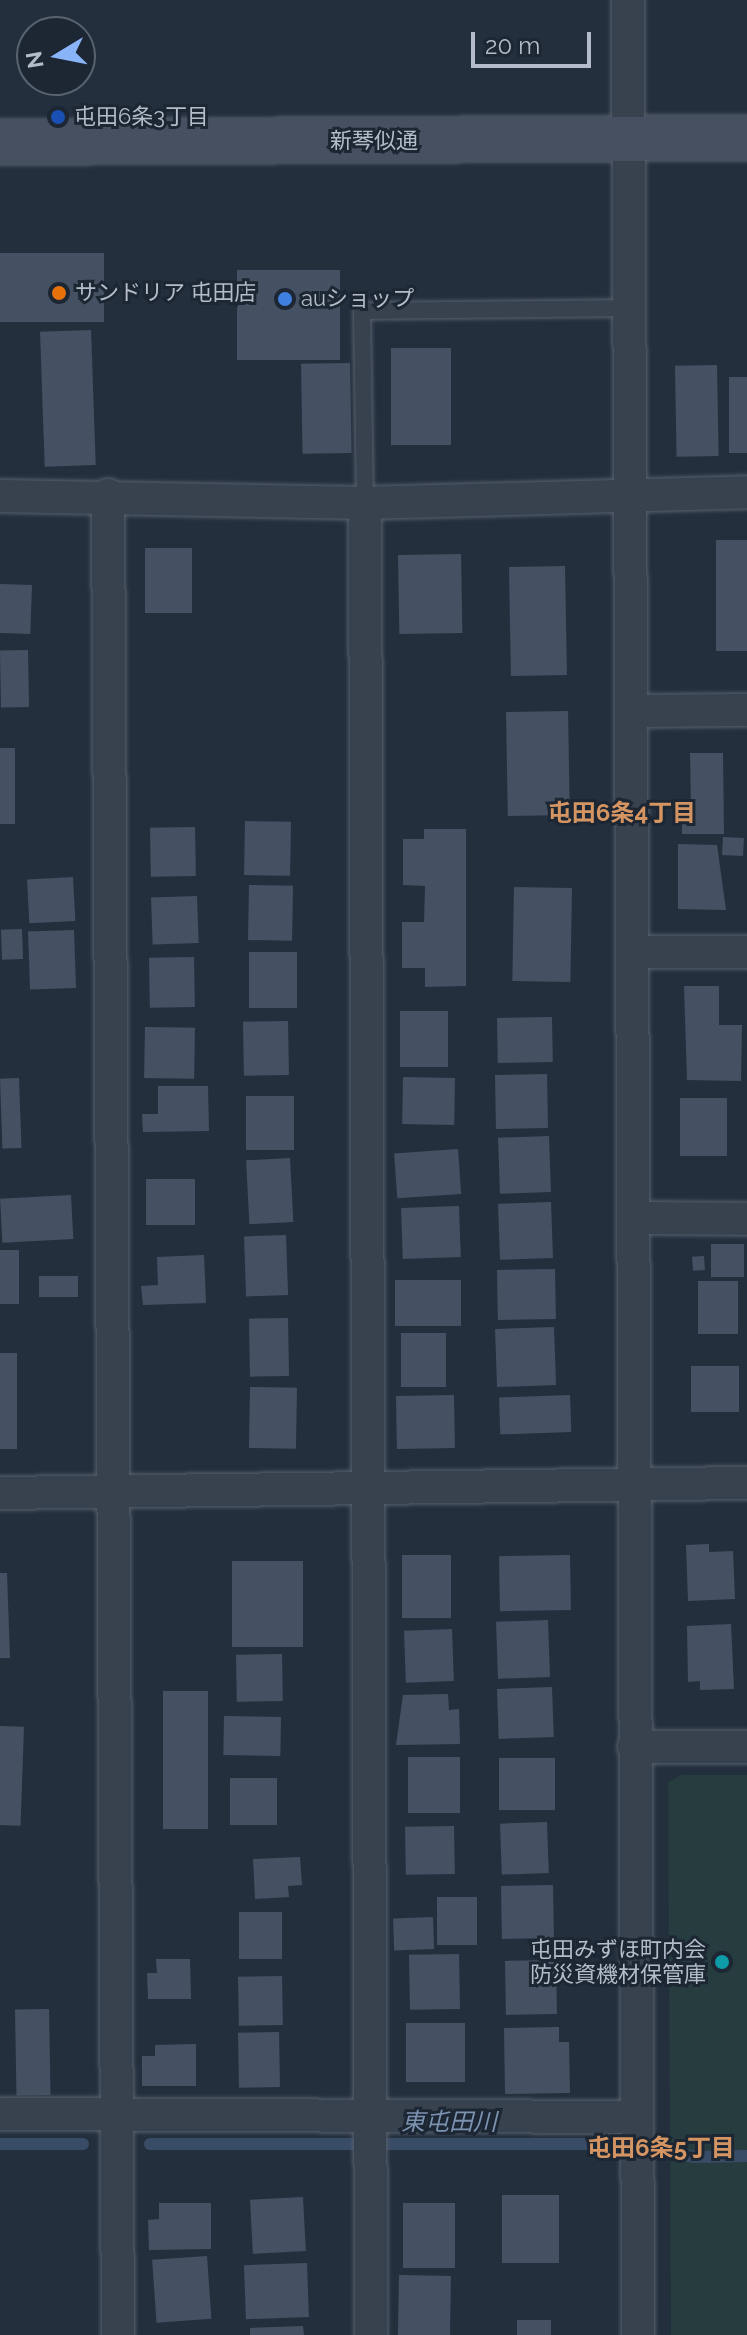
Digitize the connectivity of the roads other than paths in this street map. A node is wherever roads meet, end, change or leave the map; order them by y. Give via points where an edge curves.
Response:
1 (628, 0) edge
2 (747, 138) edge
3 (629, 139) junction
4 (0, 142) edge
5 (630, 308) junction
6 (747, 492) edge
7 (631, 493) junction
8 (108, 495) junction
9 (0, 496) edge
10 (365, 503) junction
11 (747, 710) edge
12 (631, 711) junction
13 (633, 952) junction
14 (747, 952) edge
15 (636, 1218) junction
16 (747, 1219) edge
17 (747, 1483) edge
18 (633, 1484) junction
19 (367, 1486) junction
20 (115, 1487) junction
21 (0, 1493) edge
22 (634, 1747) junction
23 (747, 1747) edge
24 (116, 2113) junction
25 (0, 2114) edge
26 (370, 2127) junction
27 (636, 2143) junction
28 (118, 2335) edge
29 (371, 2335) edge
30 (638, 2335) edge

1 - 3 street
2 - 3 street, 新琴似通
3 - 4 street, 新琴似通
3 - 5 street
5 - 7 street
5 - 10 lane via 362,311
6 - 7 street
7 - 10 street
7 - 12 street
8 - 9 street
8 - 10 street
8 - 20 street
10 - 19 street
11 - 12 street
12 - 13 street
13 - 14 street
13 - 15 street
15 - 16 street
15 - 18 street
17 - 18 street
18 - 19 street
18 - 22 street
19 - 20 street
19 - 26 street
20 - 21 street
20 - 24 street
22 - 23 street
22 - 27 street
24 - 25 street
24 - 26 street
24 - 28 street
26 - 27 street
26 - 29 street
27 - 30 street

